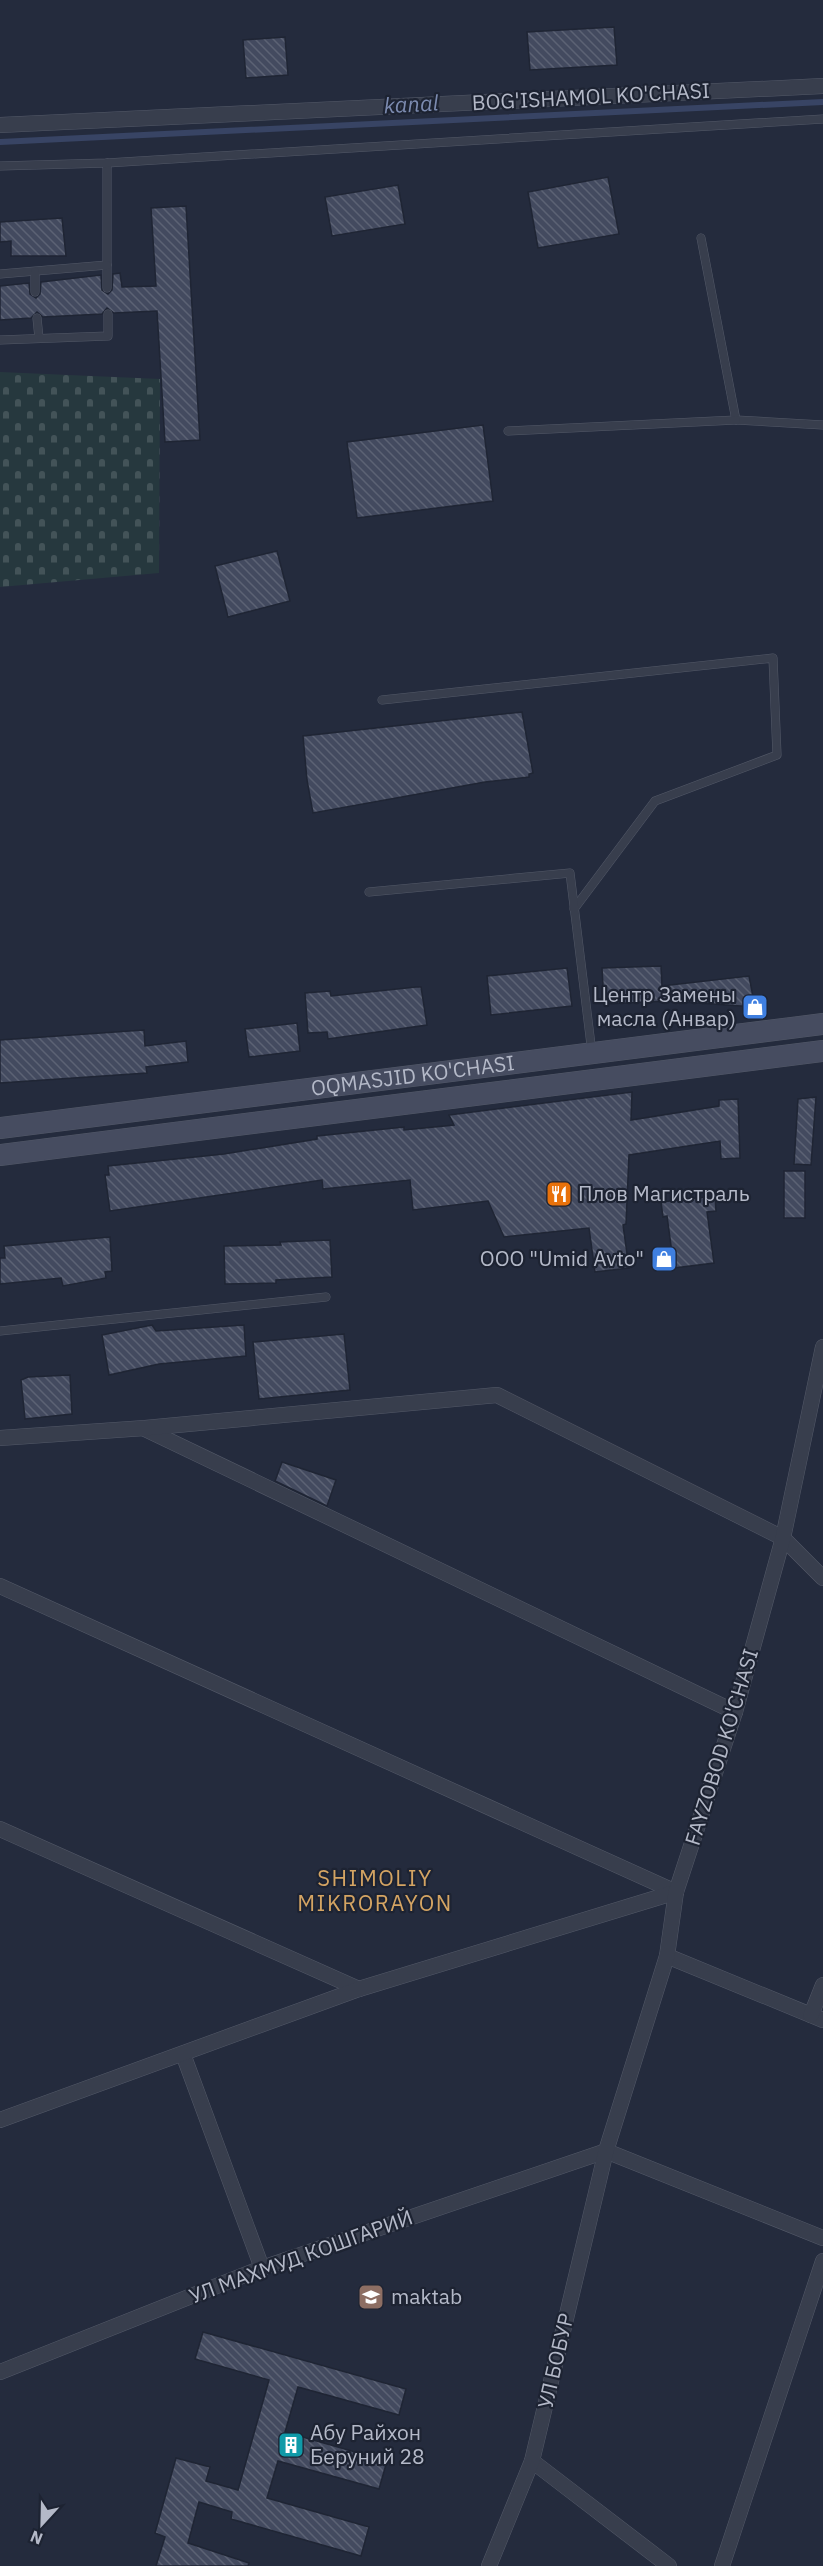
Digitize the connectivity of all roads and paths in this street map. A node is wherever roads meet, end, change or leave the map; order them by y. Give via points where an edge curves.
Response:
1 (823, 86) edge
2 (823, 119) edge
3 (0, 125) edge
4 (107, 163) junction
5 (0, 166) edge
6 (701, 238) dead end
7 (107, 265) junction
8 (35, 272) junction
9 (0, 274) edge
10 (108, 288) dead end
11 (35, 292) dead end
12 (108, 314) dead end
13 (37, 318) dead end
14 (39, 338) junction
15 (0, 340) edge
16 (736, 420) junction
17 (823, 425) edge
18 (508, 432) dead end
19 (382, 700) dead end
20 (369, 892) dead end
21 (574, 909) junction
22 (823, 1024) edge
23 (823, 1051) edge
24 (592, 1054) junction
25 (0, 1128) edge
26 (0, 1155) edge
27 (326, 1297) dead end
28 (0, 1331) edge
29 (823, 1347) edge
30 (145, 1428) junction
31 (0, 1437) edge
32 (783, 1538) junction
33 (823, 1578) edge
34 (0, 1586) edge
35 (735, 1712) junction
36 (0, 1829) edge
37 (675, 1892) junction
38 (667, 1956) junction
39 (823, 1985) edge
40 (359, 1989) junction
41 (817, 2017) edge
42 (183, 2054) junction
43 (0, 2120) edge
44 (606, 2151) junction
45 (823, 2238) edge
46 (823, 2261) edge
47 (262, 2268) junction
48 (0, 2372) edge
49 (532, 2461) junction
50 (489, 2566) edge
51 (669, 2566) edge
52 (722, 2566) edge

1 - 3 street, BOG'ISHAMOL KO'CHASI
2 - 4 lane
4 - 5 lane
4 - 7 lane
6 - 16 lane
7 - 8 lane
7 - 10 lane
8 - 9 lane
8 - 11 lane
12 - 14 lane via 108,336
13 - 14 lane
14 - 15 lane
16 - 17 lane
16 - 18 lane
19 - 21 lane via 773,658 777,754 655,801
20 - 21 lane via 570,873
21 - 24 lane
22 - 24 main road, OQMASJID KO'CHASI
23 - 26 main road, OQMASJID KO'CHASI
24 - 25 main road, OQMASJID KO'CHASI
27 - 28 lane
29 - 32 street, FAYZOBOD KO'CHASI
30 - 31 street
30 - 32 street via 497,1395
30 - 35 street
32 - 33 street
32 - 35 street, FAYZOBOD KO'CHASI
34 - 37 street
35 - 37 street, FAYZOBOD KO'CHASI
36 - 40 street
37 - 38 street, FAYZOBOD KO'CHASI
37 - 40 street
38 - 41 street
38 - 44 street, FAYZOBOD KO'CHASI
39 - 41 street
40 - 42 street
42 - 43 street
42 - 47 street
44 - 45 street
44 - 47 street, УЛ МАХМУД КОШГАРИЙ
44 - 49 street, УЛ БОБУР
46 - 52 street
47 - 48 street, УЛ МАХМУД КОШГАРИЙ
49 - 50 street, УЛ БОБУР
49 - 51 street

